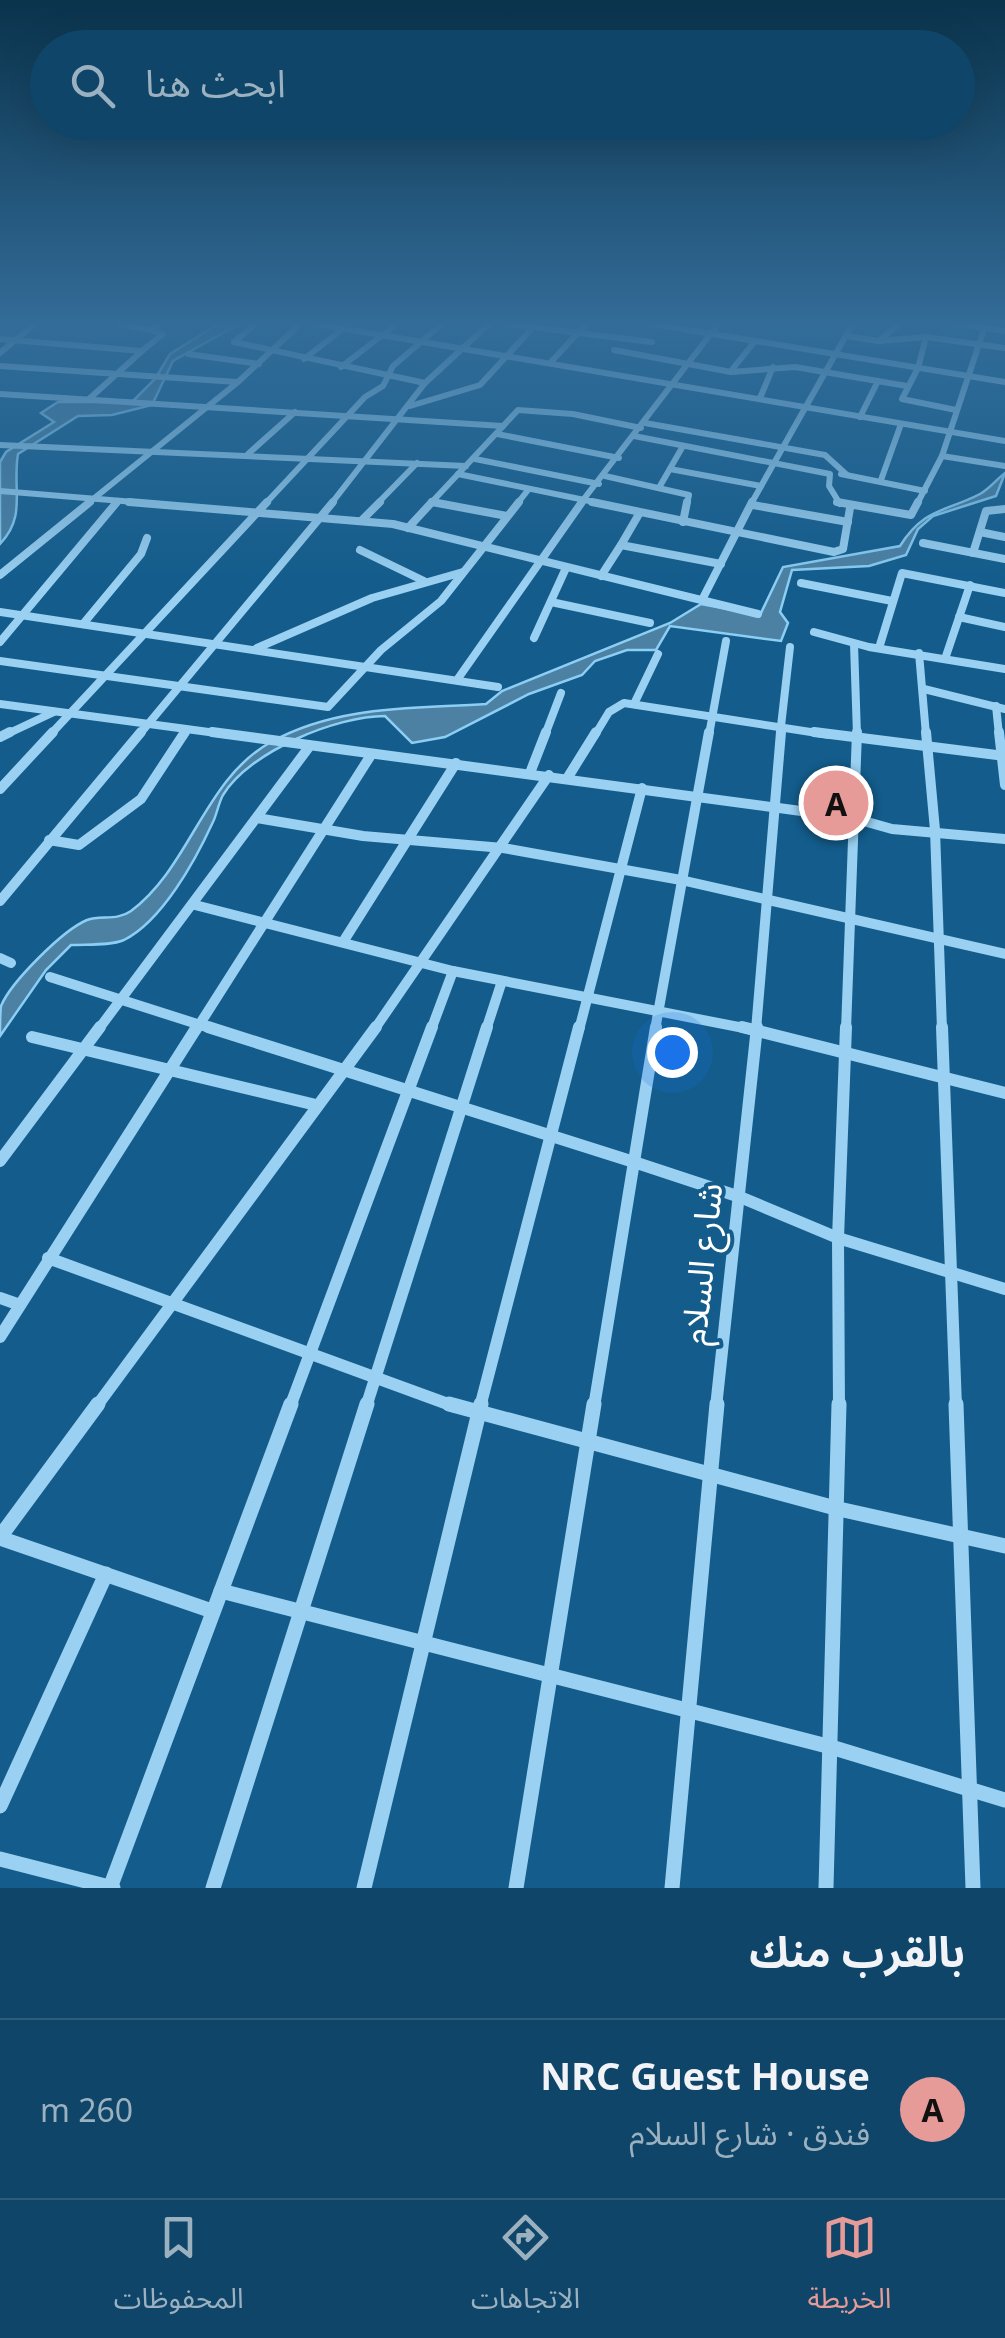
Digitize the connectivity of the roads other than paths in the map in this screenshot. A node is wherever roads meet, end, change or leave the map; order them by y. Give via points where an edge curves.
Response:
1 (202, 411) edge
2 (282, 411) edge
3 (354, 411) edge
4 (405, 411) edge
5 (519, 411) edge
6 (542, 411) edge
7 (653, 411) edge
8 (802, 411) edge
9 (831, 411) edge
10 (863, 411) edge
11 (956, 411) edge
12 (295, 412) junction
13 (351, 415) junction
14 (860, 417) junction
15 (400, 418) junction
16 (901, 424) junction
17 (643, 425) junction
18 (503, 426) junction
19 (950, 433) junction
20 (497, 434) junction
21 (634, 436) junction
22 (1005, 441) edge
23 (0, 445) edge
24 (683, 446) junction
25 (781, 447) junction
26 (154, 450) junction
27 (248, 454) junction
28 (942, 456) junction
29 (311, 458) junction
30 (474, 458) junction
31 (619, 458) junction
32 (366, 461) junction
33 (417, 463) junction
34 (771, 464) junction
35 (466, 466) junction
36 (1005, 466) edge
37 (670, 469) junction
38 (458, 474) junction
39 (830, 474) junction
40 (848, 475) junction
41 (605, 476) junction
42 (881, 480) junction
43 (599, 484) junction
44 (660, 486) junction
45 (761, 486) junction
46 (528, 490) junction
47 (0, 491) edge
48 (926, 491) junction
49 (93, 500) junction
50 (117, 502) junction
51 (432, 502) junction
52 (585, 502) junction
53 (752, 506) junction
54 (850, 508) junction
55 (1005, 508) edge
56 (261, 512) junction
57 (639, 514) junction
58 (507, 516) junction
59 (320, 517) junction
60 (362, 520) junction
61 (683, 522) junction
62 (848, 522) junction
63 (408, 528) junction
64 (980, 532) junction
65 (739, 533) junction
66 (1005, 537) edge
67 (147, 538) dead end
68 (923, 543) dead end
69 (621, 545) junction
70 (485, 548) junction
71 (360, 550) dead end
72 (973, 553) junction
73 (1005, 559) edge
74 (537, 560) junction
75 (720, 564) junction
76 (566, 568) junction
77 (464, 572) junction
78 (0, 576) edge
79 (601, 576) junction
80 (424, 581) junction
81 (801, 583) dead end
82 (970, 585) junction
83 (1005, 592) edge
84 (703, 598) junction
85 (892, 601) junction
86 (551, 602) junction
87 (0, 612) edge
88 (758, 614) dead end
89 (22, 616) junction
90 (959, 617) junction
91 (83, 624) junction
92 (650, 624) dead end
93 (1005, 628) edge
94 (144, 632) junction
95 (814, 632) dead end
96 (534, 638) dead end
97 (726, 641) dead end
98 (0, 642) edge
99 (213, 643) junction
100 (854, 644) junction
101 (790, 647) dead end
102 (256, 648) junction
103 (879, 648) junction
104 (919, 653) junction
105 (658, 654) dead end
106 (946, 656) junction
107 (0, 661) edge
108 (365, 666) junction
109 (1005, 669) edge
110 (105, 676) junction
111 (457, 680) junction
112 (176, 686) junction
113 (498, 687) dead end
114 (924, 689) junction
115 (561, 693) dead end
116 (0, 704) edge
117 (634, 704) junction
118 (1000, 708) edge
119 (55, 712) junction
120 (71, 713) junction
121 (709, 716) junction
122 (144, 723) junction
123 (781, 728) junction
124 (186, 731) junction
125 (0, 737) edge
126 (857, 740) junction
127 (309, 748) junction
128 (927, 748) junction
129 (371, 756) junction
130 (1003, 756) edge
131 (456, 763) junction
132 (530, 773) junction
133 (550, 775) junction
134 (568, 777) junction
135 (1005, 785) edge
136 (642, 788) junction
137 (0, 789) edge
138 (695, 796) junction
139 (772, 809) junction
140 (257, 818) junction
141 (853, 818) junction
142 (322, 830) junction
143 (935, 830) junction
144 (1005, 839) edge
145 (49, 840) junction
146 (407, 840) junction
147 (502, 848) junction
148 (619, 869) junction
149 (681, 880) junction
150 (767, 898) junction
151 (0, 901) edge
152 (195, 905) junction
153 (852, 917) junction
154 (261, 922) junction
155 (940, 938) junction
156 (343, 942) junction
157 (1005, 954) edge
158 (423, 963) junction
159 (454, 971) junction
160 (50, 977) dead end
161 (502, 981) junction
162 (119, 998) junction
163 (588, 1000) junction
164 (658, 1012) junction
165 (198, 1025) junction
166 (756, 1030) junction
167 (32, 1037) dead end
168 (83, 1046) junction
169 (845, 1053) junction
170 (171, 1068) junction
171 (341, 1070) junction
172 (944, 1077) junction
173 (1005, 1093) edge
174 (410, 1094) junction
175 (316, 1105) junction
176 (461, 1109) junction
177 (552, 1136) junction
178 (0, 1161) edge
179 (637, 1163) junction
180 (740, 1197) junction
181 (838, 1238) junction
182 (48, 1258) junction
183 (949, 1273) junction
184 (1005, 1289) edge
185 (0, 1298) edge
186 (171, 1304) junction
187 (20, 1305) junction
188 (0, 1337) edge
189 (311, 1354) junction
190 (377, 1379) junction
191 (478, 1414) junction
192 (587, 1444) junction
193 (709, 1475) junction
194 (839, 1509) junction
195 (963, 1535) junction
196 (0, 1538) edge
197 (1005, 1546) edge
198 (106, 1574) junction
199 (221, 1591) junction
200 (212, 1611) junction
201 (300, 1612) junction
202 (424, 1645) junction
203 (551, 1676) junction
204 (687, 1709) junction
205 (831, 1747) junction
206 (970, 1789) junction
207 (1005, 1800) edge
208 (0, 1806) edge
209 (0, 1859) edge
210 (111, 1888) edge
211 (213, 1888) edge
212 (364, 1888) edge
213 (516, 1888) edge
214 (672, 1888) edge
215 (826, 1888) edge
216 (973, 1888) edge

1 - 26 street
2 - 12 street
3 - 13 street
4 - 15 street
5 - 18 street
6 - 17 street
7 - 17 street
8 - 25 street
9 - 14 street
10 - 14 street
11 - 19 street
12 - 13 street
12 - 27 street
13 - 15 street
13 - 29 street
14 - 16 street
15 - 18 street
15 - 32 street
16 - 19 street
16 - 42 street
17 - 21 street
17 - 25 street
18 - 20 street
19 - 22 street
19 - 28 street
20 - 30 street
20 - 31 street
21 - 24 street
21 - 31 street
23 - 26 street
24 - 34 street
24 - 37 street
25 - 34 street
25 - 40 street via 830,457
26 - 27 street
26 - 49 street
27 - 29 street
28 - 36 street
28 - 48 street
29 - 32 street
29 - 56 street
30 - 35 street
30 - 43 street
31 - 41 street
32 - 33 street
32 - 59 street
33 - 35 street
33 - 60 street
34 - 39 street
34 - 45 street
35 - 38 street
37 - 44 street
37 - 45 street
38 - 46 street
38 - 51 street
39 - 40 street
39 - 54 street via 834,500
40 - 42 street
41 - 43 street
41 - 44 street
42 - 48 street
43 - 52 street
44 - 61 street via 691,498
45 - 53 street
46 - 52 street
46 - 58 street
47 - 49 street
48 - 54 street via 912,516
49 - 50 street
49 - 78 street
50 - 56 street
50 - 89 street
51 - 58 street
51 - 63 street
52 - 57 street
52 - 74 street
53 - 62 street
53 - 65 street
54 - 62 street
55 - 64 street via 988,508
56 - 59 street
56 - 94 street
57 - 61 street
57 - 69 street
58 - 70 street
59 - 60 street
59 - 99 street
60 - 63 street
61 - 65 street
62 - 65 street via 838,552
63 - 70 street
64 - 66 street
64 - 72 street
65 - 75 street
67 - 91 street
68 - 72 street
69 - 75 street
69 - 79 street
70 - 74 street
70 - 77 street
71 - 80 street
72 - 73 street
74 - 76 street
74 - 111 street
75 - 84 street
76 - 79 street
76 - 86 street
77 - 80 street
77 - 108 street via 441,601
79 - 84 street
80 - 102 street
81 - 85 street
82 - 83 street
82 - 85 street via 904,572
82 - 90 street
84 - 88 street
85 - 103 street
86 - 92 street
86 - 96 street
87 - 89 street
89 - 91 street
89 - 98 street
90 - 93 street
90 - 106 street
91 - 94 street
94 - 99 street
94 - 110 street
95 - 100 street
97 - 121 street
99 - 102 street
99 - 112 street
100 - 103 street
100 - 126 street
101 - 123 street, شارع السلام
102 - 108 street
103 - 104 street
104 - 106 street
104 - 114 street
105 - 117 street
106 - 109 street
107 - 110 street
108 - 111 street
108 - 112 street via 324,708
110 - 112 street
110 - 120 street
111 - 113 street
112 - 122 street
114 - 118 street
114 - 128 street
115 - 132 street
116 - 119 street
117 - 121 street
117 - 134 street via 609,712
118 - 130 street
119 - 120 street
119 - 125 street
120 - 122 street
120 - 137 street
121 - 123 street
121 - 138 street
122 - 124 street
122 - 145 street
123 - 126 street
123 - 139 street, شارع السلام
124 - 127 street
124 - 145 street via 130,809 79,844
126 - 128 street
126 - 141 street
127 - 129 street
127 - 140 street
128 - 130 street
128 - 143 street
129 - 131 street
129 - 142 street
130 - 135 street
131 - 132 street
131 - 146 street
132 - 133 street
133 - 134 street
133 - 147 street
134 - 136 street
136 - 138 street
136 - 148 street
138 - 139 street
138 - 149 street
139 - 141 street
139 - 150 street, شارع السلام
140 - 142 street
140 - 152 street
141 - 143 street via 892,829
141 - 153 street
142 - 146 street
142 - 154 street
143 - 144 street
143 - 155 street
145 - 151 street
146 - 147 street
146 - 156 street
147 - 148 street
147 - 158 street
148 - 149 street
148 - 163 street
149 - 150 street
149 - 164 street
150 - 153 street
150 - 166 street, شارع السلام
152 - 154 street
152 - 162 street
153 - 155 street
153 - 169 street
154 - 156 street
154 - 165 street
155 - 157 street
155 - 172 street
156 - 158 street
158 - 159 street
158 - 171 street
159 - 161 street
159 - 174 street
160 - 162 street
161 - 163 street
161 - 176 street
162 - 165 street
162 - 168 street
163 - 164 street
163 - 177 street
164 - 166 street
164 - 179 street
165 - 170 street
165 - 171 street
166 - 169 street
166 - 180 street, شارع السلام
167 - 168 street
168 - 170 street
168 - 178 street
169 - 172 street
169 - 181 street
170 - 175 street
170 - 182 street
171 - 174 street
171 - 175 street
172 - 173 street
172 - 183 street
174 - 176 street
174 - 189 street
175 - 186 street
176 - 177 street
176 - 190 street
177 - 179 street
177 - 191 street
179 - 180 street
179 - 192 street
180 - 181 street
180 - 193 street, شارع السلام
181 - 183 street
181 - 194 street
182 - 186 street
182 - 187 street
183 - 184 street
183 - 195 street
185 - 187 street
186 - 189 street
186 - 196 street
187 - 188 street
189 - 190 street
189 - 199 street
190 - 191 street
190 - 201 street
191 - 192 street
191 - 202 street
192 - 193 street
192 - 203 street
193 - 194 street
193 - 204 street, شارع السلام
194 - 195 street
194 - 205 street
195 - 197 street
195 - 206 street
196 - 198 street
198 - 200 street
198 - 208 street
199 - 200 street
199 - 201 street
200 - 210 street
201 - 202 street
201 - 211 street
202 - 203 street
202 - 212 street
203 - 204 street
203 - 213 street
204 - 205 street
204 - 214 street, شارع السلام
205 - 206 street
205 - 215 street
206 - 207 street
206 - 216 street
209 - 210 street

